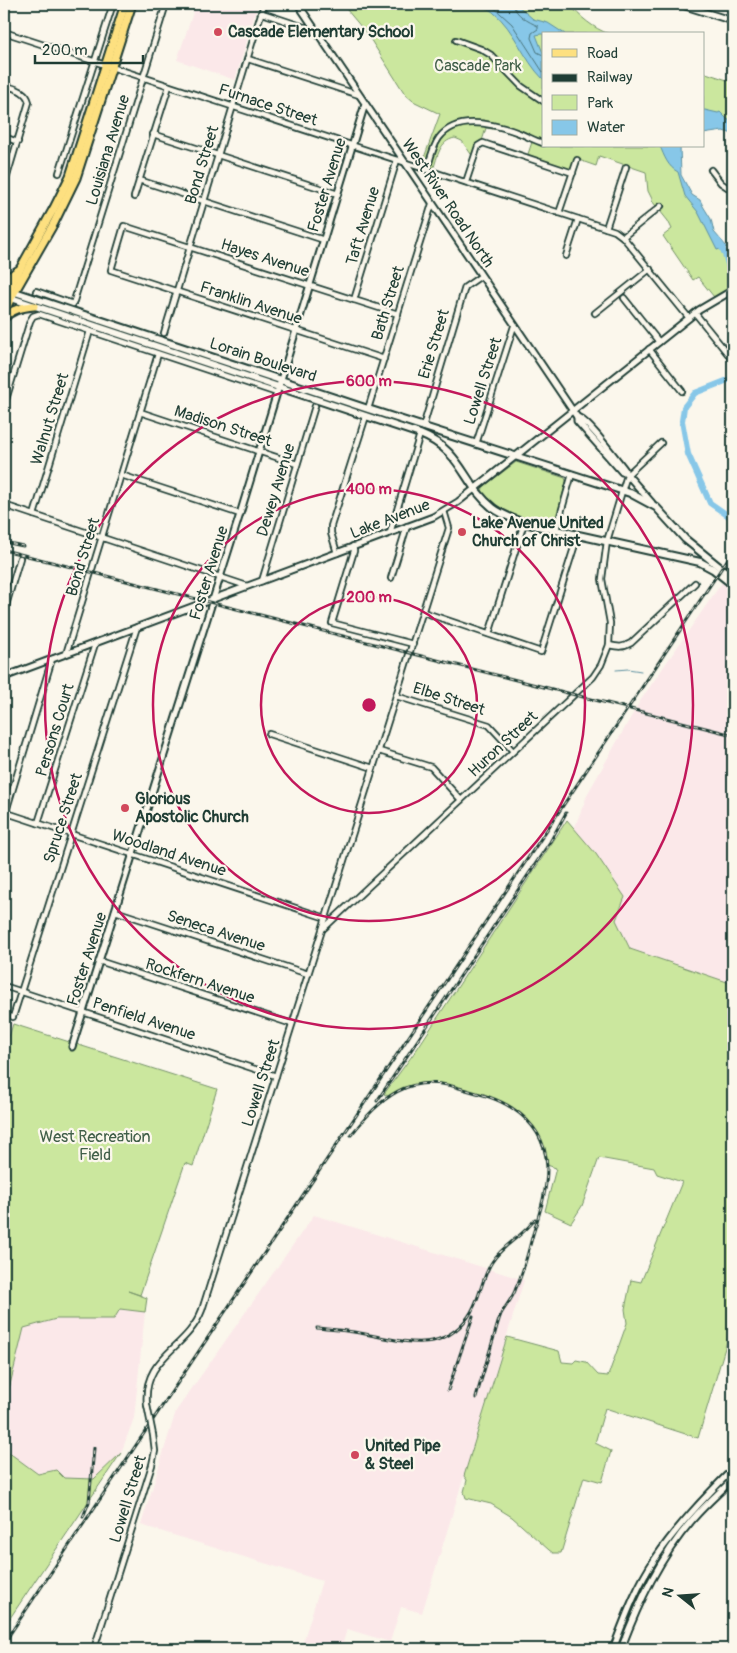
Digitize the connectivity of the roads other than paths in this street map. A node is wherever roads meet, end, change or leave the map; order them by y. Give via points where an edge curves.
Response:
1 (113, 4) edge
2 (125, 4) edge
3 (132, 4) edge
4 (166, 4) edge
5 (264, 4) edge
6 (298, 4) edge
7 (679, 4) edge
8 (733, 11) edge
9 (262, 13) junction
10 (732, 20) edge
11 (316, 31) junction
12 (4, 32) edge
13 (456, 40) dead end
14 (248, 59) junction
15 (94, 62) junction
16 (109, 67) junction
17 (143, 78) junction
18 (4, 85) edge
19 (169, 86) junction
20 (359, 96) junction
21 (542, 100) edge
22 (365, 104) junction
23 (233, 107) junction
24 (153, 134) junction
25 (4, 137) edge
26 (18, 142) junction
27 (542, 143) edge
28 (353, 146) junction
29 (218, 155) junction
30 (397, 160) junction
31 (577, 160) dead end
32 (404, 162) junction
33 (626, 167) dead end
34 (427, 170) junction
35 (711, 170) dead end
36 (573, 173) junction
37 (60, 174) dead end
38 (139, 180) junction
39 (4, 182) edge
40 (466, 182) junction
41 (733, 191) edge
42 (338, 194) junction
43 (134, 197) dead end
44 (204, 201) junction
45 (432, 204) junction
46 (661, 206) dead end
47 (559, 213) junction
48 (578, 219) junction
49 (606, 228) junction
50 (623, 237) junction
51 (324, 240) junction
52 (190, 247) junction
53 (566, 256) dead end
54 (21, 268) junction
55 (650, 269) junction
56 (111, 270) joint
57 (481, 276) junction
58 (4, 281) edge
59 (310, 286) junction
60 (733, 290) edge
61 (36, 291) dead end
62 (176, 292) junction
63 (7, 294) edge
64 (624, 298) dead end
65 (354, 300) junction
66 (34, 306) junction
67 (4, 312) edge
68 (695, 312) junction
69 (595, 313) dead end
70 (398, 314) junction
71 (4, 318) edge
72 (688, 318) junction
73 (514, 326) junction
74 (90, 331) junction
75 (296, 331) junction
76 (164, 333) dead end
77 (659, 342) junction
78 (649, 349) junction
79 (158, 354) junction
80 (732, 358) edge
81 (384, 359) junction
82 (279, 387) junction
83 (682, 391) dead end
84 (4, 406) edge
85 (315, 406) dead end
86 (368, 409) junction
87 (572, 411) junction
88 (140, 412) junction
89 (366, 416) junction
90 (423, 427) junction
91 (420, 434) junction
92 (661, 443) dead end
93 (476, 444) junction
94 (259, 452) junction
95 (516, 456) junction
96 (297, 464) junction
97 (626, 473) junction
98 (572, 474) junction
99 (121, 475) junction
100 (474, 488) junction
101 (622, 490) junction
102 (4, 505) edge
103 (656, 507) junction
104 (444, 511) junction
105 (240, 514) junction
106 (34, 515) junction
107 (524, 523) junction
108 (407, 526) junction
109 (556, 530) junction
110 (390, 533) junction
111 (578, 535) junction
112 (102, 538) junction
113 (607, 541) junction
114 (690, 544) junction
115 (353, 546) junction
116 (337, 552) junction
117 (20, 558) dead end
118 (682, 558) junction
119 (733, 563) edge
120 (725, 575) junction
121 (220, 577) junction
122 (391, 578) dead end
123 (733, 578) edge
124 (262, 581) junction
125 (694, 583) dead end
126 (733, 585) edge
127 (247, 586) junction
128 (214, 598) junction
129 (4, 612) edge
130 (423, 612) junction
131 (137, 627) junction
132 (489, 634) junction
133 (95, 644) junction
134 (413, 644) junction
135 (609, 645) junction
136 (66, 654) junction
137 (52, 659) junction
138 (4, 677) edge
139 (396, 696) junction
140 (733, 705) edge
141 (733, 709) edge
142 (269, 734) dead end
143 (379, 750) junction
144 (513, 752) junction
145 (373, 768) junction
146 (461, 800) junction
147 (5, 812) edge
148 (4, 818) edge
149 (38, 823) junction
150 (71, 834) junction
151 (133, 854) junction
152 (115, 911) junction
153 (326, 918) junction
154 (322, 929) junction
155 (99, 961) junction
156 (308, 974) junction
157 (4, 986) edge
158 (21, 992) junction
159 (83, 1012) junction
160 (13, 1017) dead end
161 (292, 1024) junction
162 (72, 1047) dead end
163 (276, 1076) junction
164 (733, 1469) edge
165 (733, 1479) edge
166 (94, 1649) edge
167 (613, 1649) edge
168 (621, 1649) edge

1 - 15 street
2 - 16 main road
3 - 16 main road
4 - 17 street, Louisiana Avenue
5 - 9 street, Bond Street
6 - 11 street, West River Road North
7 - 10 street
8 - 10 street
9 - 11 street
9 - 14 street, Bond Street
11 - 20 street, West River Road North
12 - 15 street, Furnace Street
13 - 21 street via 492,55 521,86
14 - 20 street
14 - 23 street, Bond Street
15 - 16 street, Furnace Street
15 - 37 street
16 - 17 street, Furnace Street
16 - 54 main road via 70,176
16 - 63 main road via 76,178 54,223
17 - 19 street, Furnace Street
17 - 61 street, Louisiana Avenue via 73,304
18 - 26 street via 22,91 29,99
19 - 23 street, Furnace Street
19 - 24 street
20 - 22 street, West River Road North
22 - 28 street, Foster Avenue
22 - 32 street, West River Road North
23 - 28 street, Furnace Street
23 - 29 street, Bond Street
24 - 29 street
24 - 38 street
25 - 26 street
26 - 39 street
27 - 34 street via 507,129 459,124 440,138
28 - 30 street, Furnace Street
28 - 42 street, Foster Avenue
29 - 42 street
29 - 44 street, Bond Street
30 - 32 street, Furnace Street
30 - 65 street, Taft Avenue
31 - 36 street
32 - 34 street, Furnace Street
32 - 45 street, West River Road North
33 - 49 street
34 - 40 street, Furnace Street
35 - 41 street
36 - 40 street via 480,144
36 - 47 street
38 - 43 street
38 - 44 street
40 - 47 street, Furnace Street
42 - 51 street, Foster Avenue
44 - 51 street
44 - 52 street, Bond Street
45 - 57 street, West River Road North
45 - 70 street, Bath Street
46 - 50 street
47 - 48 street, Furnace Street
48 - 49 street, Furnace Street
48 - 53 street
49 - 50 street, Furnace Street
50 - 55 street, Furnace Street
51 - 59 street, Foster Avenue
52 - 56 street, Hayes Avenue via 124,226
52 - 59 street, Hayes Avenue
52 - 62 street, Bond Street
54 - 58 main road
54 - 63 main road
55 - 69 street
55 - 72 street, Furnace Street
56 - 62 street, Franklin Avenue
57 - 73 street, West River Road North
57 - 90 street, Erie Street via 465,287
59 - 65 street, Hayes Avenue
59 - 75 street, Foster Avenue
60 - 68 street, Lake Avenue
62 - 75 street, Franklin Avenue
62 - 76 street, Bond Street
63 - 66 main road, Lorain Boulevard
63 - 67 main road
63 - 82 main road, Lorain Boulevard
64 - 77 street
65 - 70 street, Hayes Avenue
66 - 71 main road via 20,308
66 - 82 main road, Lorain Boulevard
68 - 72 street, Lake Avenue
68 - 80 street
70 - 81 street, Bath Street
72 - 77 street, Lake Avenue
73 - 87 street, West River Road North
73 - 93 street, Lowell Street
74 - 79 street, Lorain Boulevard
74 - 84 street, Lorain Boulevard via 39,314 34,316
74 - 106 street, Walnut Street
75 - 81 street, Franklin Avenue
75 - 82 street, Foster Avenue
77 - 78 street, Lake Avenue
78 - 83 street
78 - 87 street, Lake Avenue
79 - 82 street, Lorain Boulevard
79 - 88 street, Bond Street
81 - 86 street, Bath Street
82 - 86 main road, Lorain Boulevard
82 - 89 main road, Lorain Boulevard
82 - 94 street, Foster Avenue
85 - 96 street, Dewey Avenue
86 - 90 main road, Lorain Boulevard
87 - 95 street, Lake Avenue
87 - 97 street, West River Road North via 582,418
88 - 94 street, Madison Street
88 - 99 street, Bond Street
89 - 91 main road, Lorain Boulevard
89 - 116 street via 331,528
90 - 93 main road, Lorain Boulevard
91 - 100 main road, Lorain Boulevard via 447,450
91 - 110 street
92 - 97 street
93 - 95 main road, Lorain Boulevard
94 - 96 street, Madison Street
94 - 105 street, Foster Avenue
95 - 98 main road, Lorain Boulevard
95 - 100 street, Lake Avenue
96 - 124 street, Dewey Avenue
97 - 101 street
97 - 103 street, West River Road North
98 - 101 main road, Lorain Boulevard
98 - 109 street
99 - 105 street
99 - 112 street, Bond Street
100 - 104 street, Lake Avenue
100 - 107 main road via 493,508
101 - 103 main road, Lorain Boulevard
101 - 113 street
102 - 106 street
103 - 114 main road, West River Road North
104 - 108 street, Lake Avenue
104 - 130 street, Lowell Street via 449,528
105 - 121 street, Foster Avenue
106 - 112 street
107 - 109 main road
107 - 132 street
108 - 110 street, Lake Avenue
108 - 122 street
109 - 111 main road
110 - 115 street, Lake Avenue
111 - 113 main road
111 - 132 street via 541,652
112 - 121 street
112 - 136 street, Bond Street
113 - 118 main road
113 - 135 street via 602,579 611,630
114 - 118 main road via 690,553
114 - 120 main road, West River Road North
115 - 116 street, Lake Avenue
115 - 134 street via 332,623
116 - 124 street, Lake Avenue
117 - 129 street
118 - 120 main road via 707,565
119 - 120 street
120 - 123 main road, West River Road North
120 - 126 main road
121 - 127 street
121 - 128 street, Foster Avenue
124 - 127 street, Lake Avenue
125 - 135 street via 631,643 620,648
127 - 128 street, Lake Avenue
128 - 131 street, Lake Avenue
128 - 151 street, Foster Avenue
130 - 132 street
130 - 134 street, Lowell Street
131 - 133 street, Lake Avenue
131 - 150 street, Spruce Street
133 - 136 street, Lake Avenue
133 - 149 street, Persons Court
134 - 139 street, Lowell Street
135 - 144 street, Huron Street via 602,665 593,677
136 - 137 street, Lake Avenue
137 - 138 street, Lake Avenue
137 - 147 street
139 - 143 street, Lowell Street
139 - 144 street, Elbe Street via 489,725
140 - 141 street
142 - 145 street
143 - 145 street, Lowell Street
143 - 146 street via 431,767
144 - 146 street, Huron Street
145 - 153 street, Lowell Street
146 - 154 street, Huron Street
147 - 148 street
147 - 149 street, Woodland Avenue
149 - 150 street, Woodland Avenue
150 - 151 street, Woodland Avenue
150 - 158 street, Spruce Street
151 - 152 street, Foster Avenue
151 - 153 street, Woodland Avenue
152 - 155 street, Foster Avenue
152 - 156 street, Seneca Avenue
153 - 154 street, Lowell Street
154 - 156 street, Lowell Street
155 - 159 street, Foster Avenue
155 - 161 street, Rockfern Avenue
156 - 161 street, Lowell Street
157 - 158 street, Penfield Avenue
158 - 159 street, Penfield Avenue
158 - 160 street, Spruce Street
159 - 162 street, Foster Avenue
159 - 163 street, Penfield Avenue
161 - 163 street, Lowell Street
163 - 166 street, Lowell Street, bridge via 200,1316 187,1336 154,1368 147,1384 155,1451
164 - 167 street via 691,1512 654,1560 631,1602
165 - 168 street via 693,1519 665,1555 647,1586

